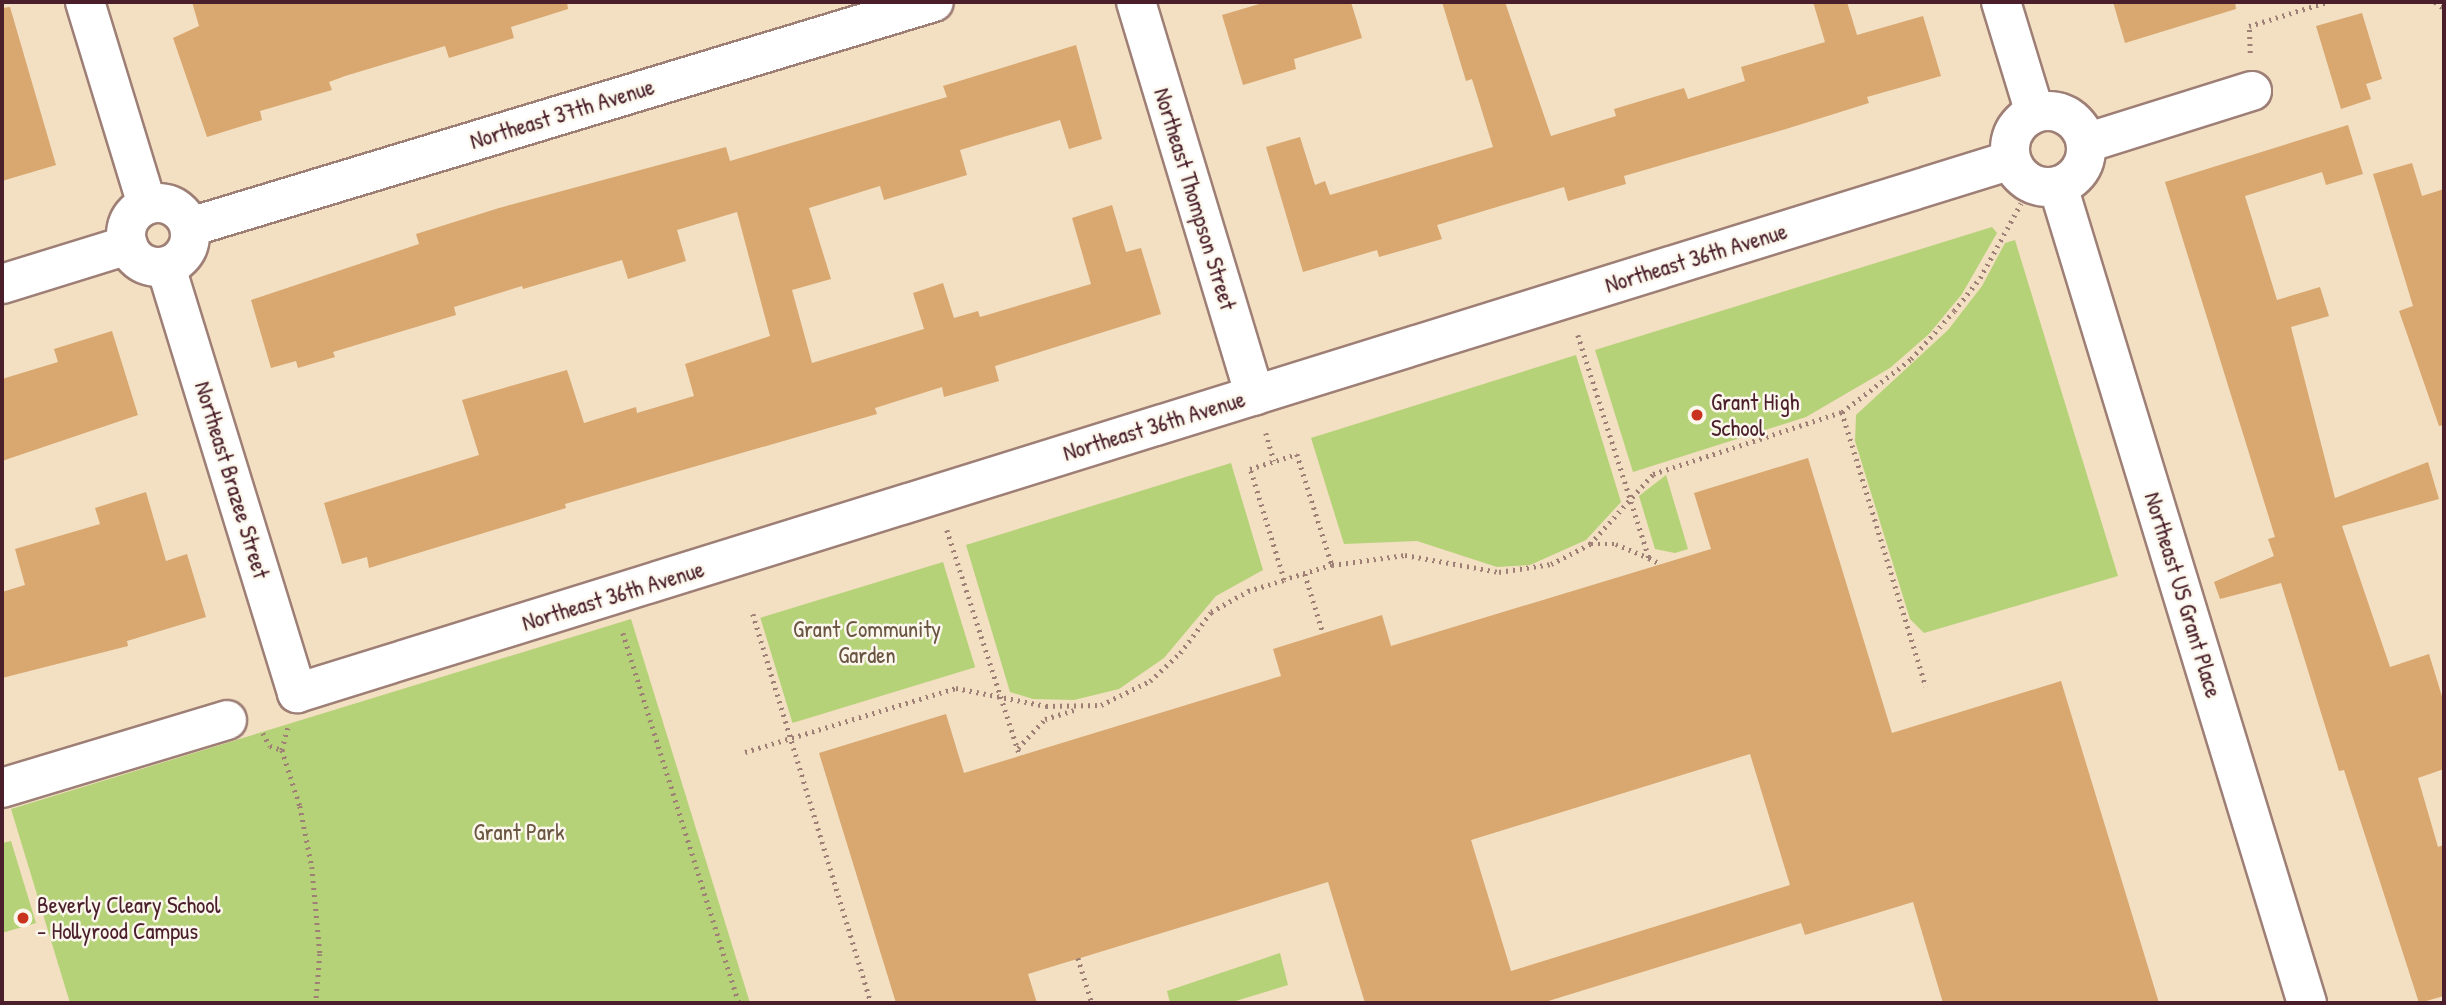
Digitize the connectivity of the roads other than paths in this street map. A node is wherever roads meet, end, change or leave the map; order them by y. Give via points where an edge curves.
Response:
1 (85, 2) edge
2 (934, 2) edge
3 (1136, 2) edge
4 (2001, 2) edge
5 (2252, 91) dead end
6 (2035, 113) junction
7 (2086, 143) junction
8 (2033, 176) junction
9 (147, 205) junction
10 (190, 227) junction
11 (128, 245) junction
12 (166, 267) junction
13 (2, 284) edge
14 (1255, 396) junction
15 (297, 693) joint
16 (227, 720) dead end
17 (2, 788) edge
18 (2307, 1003) edge

1 - 9 street
2 - 10 street, Northeast 37th Avenue
3 - 14 street, Northeast Thompson Street
4 - 6 street
5 - 7 street
6 - 7 street via 2064,114 2078,126
6 - 8 street via 2012,135
7 - 8 street via 2081,167
8 - 14 street, Northeast 36th Avenue
8 - 18 street, Northeast US Grant Place
9 - 10 street via 171,205
9 - 11 street via 129,221
10 - 12 street via 185,253
11 - 12 street via 146,265
11 - 13 street
12 - 15 street, Northeast Brazee Street
14 - 15 street, Northeast 36th Avenue
16 - 17 street

